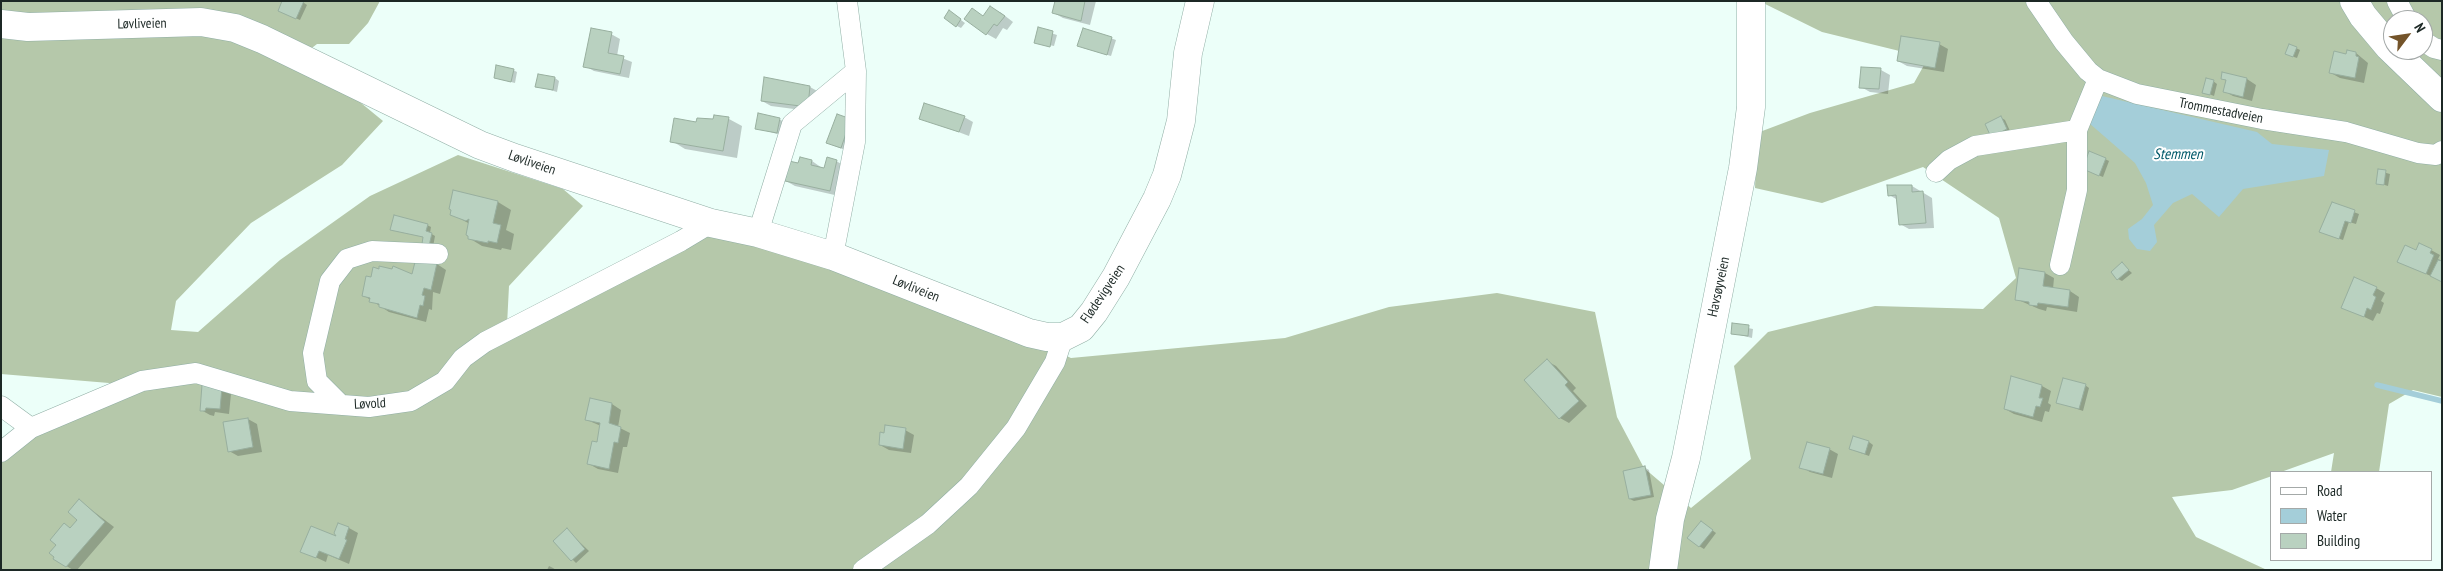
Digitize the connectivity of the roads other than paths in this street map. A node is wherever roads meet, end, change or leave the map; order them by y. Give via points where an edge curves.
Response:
1 (847, 1) edge
2 (1200, 1) edge
3 (1750, 1) edge
4 (2036, 1) edge
5 (2354, 1) edge
6 (1, 24) edge
7 (856, 71) junction
8 (2098, 79) junction
9 (2442, 98) edge
10 (2077, 130) junction
11 (2442, 151) edge
12 (1936, 172) dead end
13 (711, 223) junction
14 (758, 233) junction
15 (438, 254) dead end
16 (833, 256) junction
17 (2060, 265) dead end
18 (1063, 338) junction
19 (341, 405) junction
20 (1, 406) edge
21 (31, 428) junction
22 (1, 452) edge
23 (863, 570) edge
24 (1663, 570) edge

1 - 7 street
2 - 18 main road, Flødevigveien via 1188,53 1181,121 1157,200 1094,312 1081,328
3 - 24 main road, Havsøyveien via 1751,107 1743,168 1686,458 1670,519
4 - 8 street, Trommestadveien via 2064,42
5 - 9 main road via 2389,47
6 - 13 main road, Løvliveien via 201,22 234,28 480,145
7 - 14 street via 792,124
7 - 16 street via 855,142
8 - 10 street
8 - 11 street, Trommestadveien via 2137,94 2353,134 2418,152 2436,155
10 - 12 street via 1975,146 1949,160
10 - 17 street via 2077,190
13 - 14 main road, Løvliveien
13 - 19 street, Løvold via 485,342 463,358 445,381 411,400 369,407
14 - 16 main road, Løvliveien
15 - 19 street via 372,251 347,258 330,281 313,353 317,381
16 - 18 main road, Løvliveien via 1029,333
18 - 23 street via 1055,362 1016,428 968,486 928,524
19 - 21 street, Løvold via 290,401 196,374 142,381
20 - 21 street
21 - 22 street, Løvold

